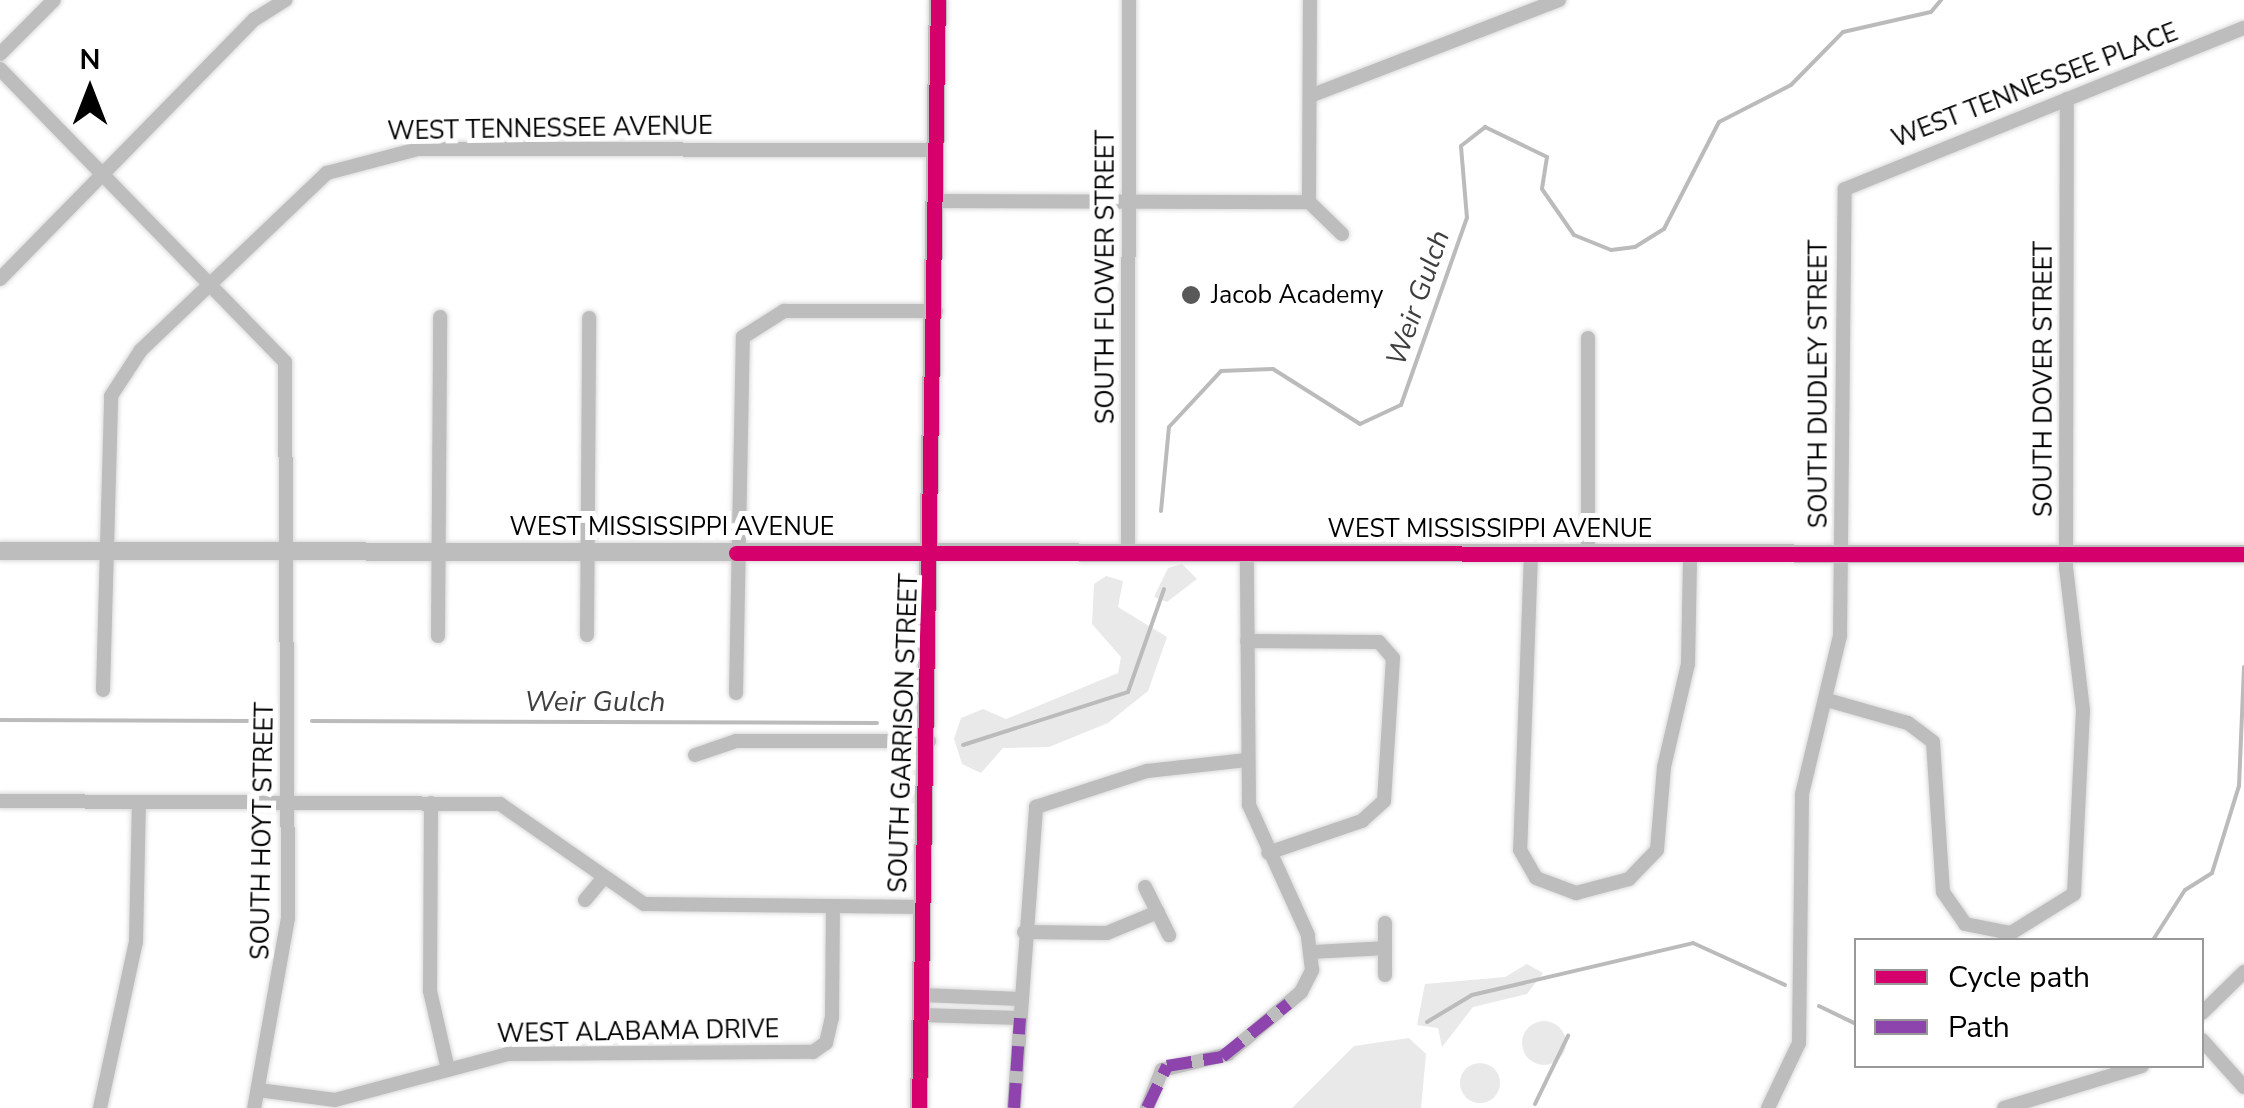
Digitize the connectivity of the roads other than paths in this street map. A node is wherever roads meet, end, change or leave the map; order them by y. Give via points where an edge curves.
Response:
1 (54, 0) edge
2 (286, 0) edge
3 (938, 0) edge
4 (1129, 0) edge
5 (1310, 0) edge
6 (1559, 0) edge
7 (2244, 28) edge
8 (0, 54) edge
9 (0, 69) edge
10 (1310, 96) junction
11 (2067, 99) junction
12 (937, 150) junction
13 (101, 172) junction
14 (1845, 189) joint
15 (937, 201) junction
16 (1129, 201) junction
17 (1309, 202) junction
18 (1342, 234) dead end
19 (0, 279) edge
20 (211, 282) junction
21 (936, 311) junction
22 (440, 317) dead end
23 (589, 318) dead end
24 (1588, 338) dead end
25 (0, 552) edge
26 (104, 552) junction
27 (288, 552) junction
28 (439, 552) junction
29 (736, 552) junction
30 (934, 552) junction
31 (588, 553) junction
32 (1128, 554) junction
33 (1247, 554) junction
34 (1532, 554) junction
35 (1588, 554) junction
36 (1690, 554) junction
37 (2244, 554) edge
38 (1842, 555) junction
39 (2066, 556) junction
40 (587, 635) dead end
41 (438, 636) dead end
42 (1247, 641) junction
43 (103, 690) dead end
44 (736, 693) dead end
45 (1827, 700) junction
46 (929, 741) junction
47 (695, 755) dead end
48 (1246, 760) junction
49 (0, 802) edge
50 (139, 803) junction
51 (288, 803) junction
52 (431, 803) junction
53 (1268, 853) junction
54 (602, 880) junction
55 (1145, 887) dead end
56 (585, 900) dead end
57 (833, 906) junction
58 (924, 907) junction
59 (1158, 912) junction
60 (1385, 923) dead end
61 (1024, 932) junction
62 (1169, 935) dead end
63 (1385, 948) junction
64 (1312, 952) junction
65 (2244, 972) edge
66 (1385, 975) dead end
67 (1021, 1000) junction
68 (922, 1005) junction
69 (2204, 1011) edge
70 (1020, 1018) junction
71 (2204, 1042) edge
72 (447, 1065) junction
73 (2137, 1068) edge
74 (2244, 1087) edge
75 (258, 1090) junction
76 (2057, 1102) edge
77 (100, 1108) edge
78 (254, 1108) edge
79 (919, 1108) edge
80 (1014, 1108) edge
81 (1148, 1108) edge
82 (1768, 1108) edge
83 (2004, 1108) edge

1 - 8 street
2 - 13 street via 254,19
3 - 12 main road, SOUTH GARRISON STREET
4 - 16 street, SOUTH FLOWER STREET
5 - 10 street
6 - 10 street
7 - 11 street, WEST TENNESSEE PLACE
9 - 13 street, SOUTH HOYT STREET
10 - 17 street
11 - 14 street, WEST TENNESSEE PLACE
11 - 39 street, SOUTH DOVER STREET
12 - 15 main road, SOUTH GARRISON STREET
12 - 20 street, WEST TENNESSEE AVENUE via 388,152 317,180
13 - 19 street
13 - 20 street, SOUTH HOYT STREET
14 - 38 street, SOUTH DUDLEY STREET
15 - 16 street
15 - 21 main road, SOUTH GARRISON STREET
16 - 17 street
16 - 32 street, SOUTH FLOWER STREET
17 - 18 street
20 - 26 street, WEST TENNESSEE AVENUE via 131,361 111,396
20 - 27 street, SOUTH HOYT STREET via 285,362
21 - 29 street via 784,311 748,328 736,375
21 - 30 main road, SOUTH GARRISON STREET
22 - 28 street
23 - 31 street
24 - 35 street
25 - 26 main road, WEST MISSISSIPPI AVENUE
26 - 27 main road, WEST MISSISSIPPI AVENUE
26 - 43 street, WEST TENNESSEE AVENUE
27 - 28 main road, WEST MISSISSIPPI AVENUE
27 - 51 street, SOUTH HOYT STREET
28 - 31 main road, WEST MISSISSIPPI AVENUE
28 - 41 street
29 - 30 main road, WEST MISSISSIPPI AVENUE
29 - 31 main road, WEST MISSISSIPPI AVENUE
29 - 44 street
30 - 32 main road, WEST MISSISSIPPI AVENUE
30 - 46 main road, SOUTH GARRISON STREET
31 - 40 street
32 - 33 main road, WEST MISSISSIPPI AVENUE
33 - 34 main road, WEST MISSISSIPPI AVENUE
33 - 42 street
34 - 35 main road, WEST MISSISSIPPI AVENUE
34 - 36 street via 1520,850 1536,878 1576,892 1632,877 1657,850 1664,767 1688,664
35 - 36 main road, WEST MISSISSIPPI AVENUE
36 - 38 main road, WEST MISSISSIPPI AVENUE
37 - 39 main road, WEST MISSISSIPPI AVENUE
38 - 39 main road, WEST MISSISSIPPI AVENUE
38 - 45 street, SOUTH DUDLEY STREET via 1840,636
39 - 45 street, SOUTH DOVER STREET via 2083,701 2082,870 2069,900 2023,929 1980,932 1946,904 1933,742 1908,723
42 - 48 street
42 - 53 street via 1380,642 1393,658 1384,801 1362,821
45 - 82 street, SOUTH DUDLEY STREET via 1802,794 1799,1043
46 - 47 street via 736,740
46 - 58 main road, SOUTH GARRISON STREET
48 - 53 street via 1250,811
48 - 61 street via 1159,768 1040,804 1028,831
49 - 50 street
50 - 51 street
50 - 77 street via 136,942
51 - 52 street
51 - 75 street, SOUTH HOYT STREET via 287,945
52 - 54 street via 517,808
52 - 72 street via 430,991
53 - 64 street
54 - 56 street
54 - 57 street via 655,906
55 - 59 street
57 - 58 street
57 - 72 street, WEST ALABAMA DRIVE via 832,1018 826,1043 813,1052 532,1053
58 - 68 main road, SOUTH GARRISON STREET
59 - 61 street via 1107,933
59 - 62 street
60 - 63 street
61 - 67 street
63 - 64 street
63 - 66 street
64 - 81 street via 1296,996 1228,1054 1162,1070
65 - 69 street
67 - 68 street
67 - 70 street
68 - 70 street
68 - 79 main road, SOUTH GARRISON STREET
70 - 80 street
71 - 74 street
72 - 75 street, WEST ALABAMA DRIVE via 334,1100
73 - 76 street
75 - 78 street, SOUTH HOYT STREET
76 - 83 street

